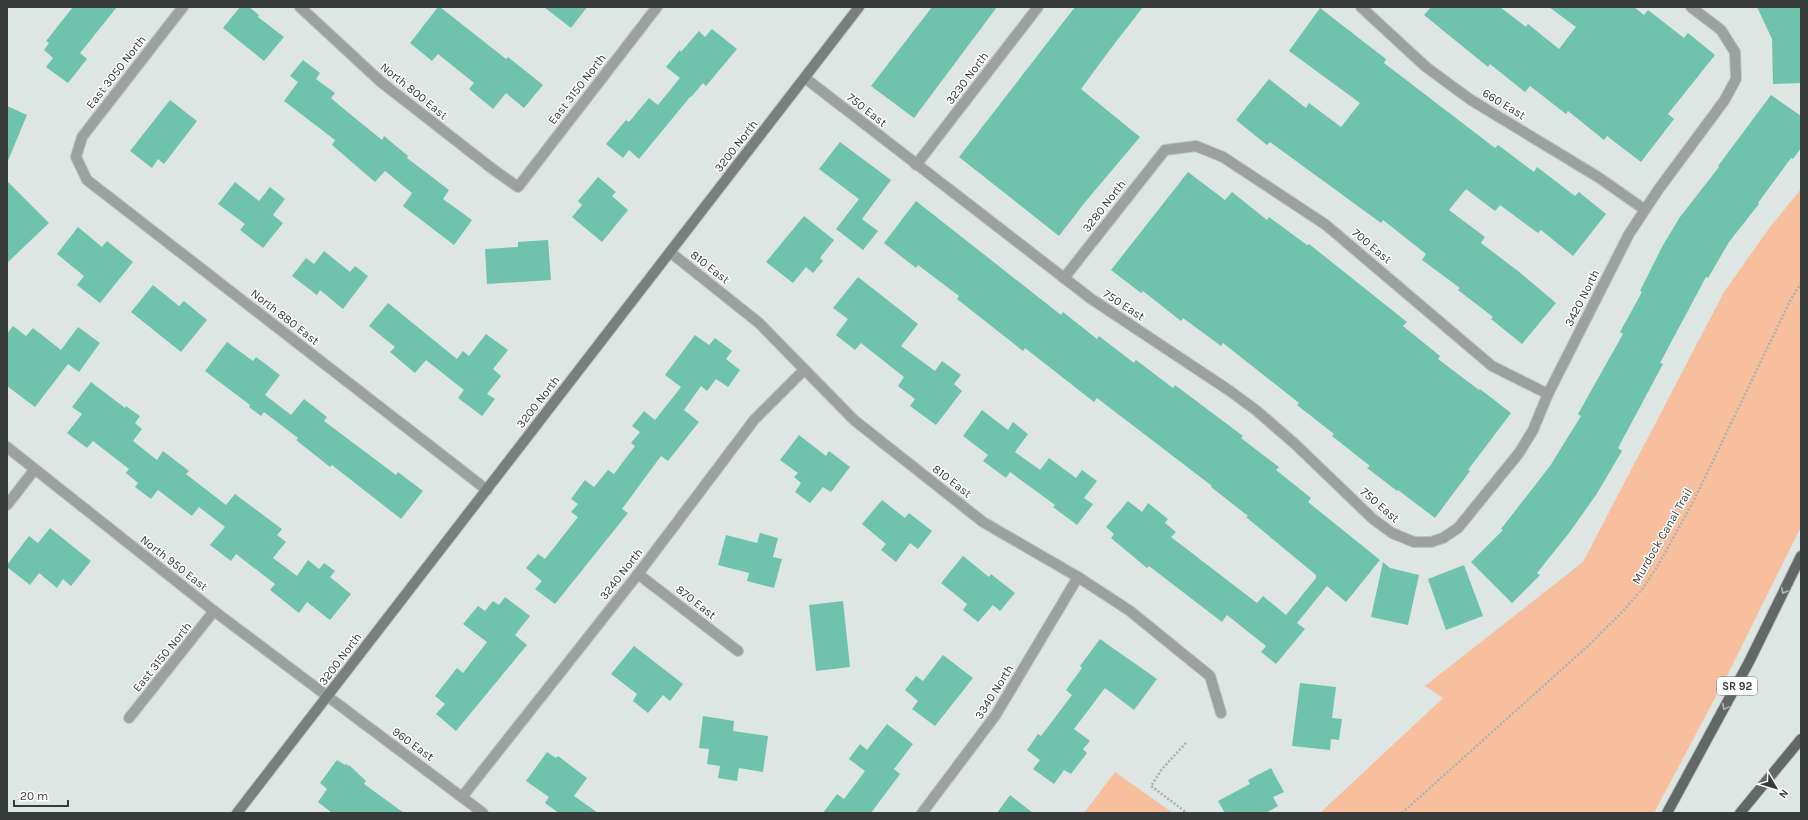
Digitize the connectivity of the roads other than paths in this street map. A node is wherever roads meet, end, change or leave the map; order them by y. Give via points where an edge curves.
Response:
1 (183, 7) edge
2 (300, 7) edge
3 (657, 7) edge
4 (859, 7) edge
5 (1038, 7) edge
6 (1361, 7) edge
7 (1691, 7) edge
8 (805, 78) junction
9 (1165, 150) joint
10 (76, 157) joint
11 (916, 166) junction
12 (518, 187) joint
13 (1644, 209) junction
14 (670, 252) junction
15 (1064, 278) junction
16 (804, 370) junction
17 (1548, 394) junction
18 (7, 447) edge
19 (35, 469) junction
20 (487, 490) junction
21 (7, 505) edge
22 (1431, 542) joint
23 (1801, 556) edge
24 (638, 574) junction
25 (1078, 577) junction
26 (214, 612) junction
27 (738, 651) dead end
28 (327, 697) junction
29 (1221, 714) dead end
30 (129, 718) dead end
31 (1801, 739) edge
32 (462, 797) junction
33 (237, 813) edge
34 (483, 813) edge
35 (922, 813) edge
36 (1668, 813) edge
37 (1740, 813) edge

1 - 10 street, East 3050 North via 82,137
2 - 12 street, North 800 East via 381,82
3 - 12 street, East 3150 North
4 - 8 street, 3200 North
5 - 11 street, 3230 North
6 - 13 street, 660 East via 1426,67 1471,100 1598,177
7 - 13 street, 3420 North via 1722,30 1735,52 1736,79 1724,101
8 - 11 street, 750 East
8 - 14 street, 3200 North
9 - 15 street, 3280 North
9 - 17 street, 700 East via 1196,146 1223,157 1326,225 1492,366
10 - 20 street, North 880 East via 87,180
11 - 15 street, 750 East
13 - 17 street, 3420 North
14 - 16 street, 810 East via 759,323
14 - 20 street, 3200 North
15 - 22 street, 750 East via 1258,411 1392,533 1414,542
16 - 24 street, 3240 North via 754,420
16 - 25 street, 810 East via 854,420 983,522
17 - 22 street, 3420 North via 1533,430 1519,453 1478,505 1458,528
18 - 19 street, North 950 East
19 - 21 street
19 - 26 street, North 950 East
20 - 28 street, 3200 North
23 -> 36 main road, SR 92 via 1749,662
24 - 27 street, 870 East
24 - 32 street, 3240 North
25 - 29 street, 810 East via 1130,611 1210,676
25 - 35 street, 3340 North via 996,716
26 - 28 street, North 950 East
26 - 30 street, East 3150 North
28 - 32 street, 960 East
28 - 33 street, 3200 North
31 - 37 main road
32 - 34 street, 960 East

